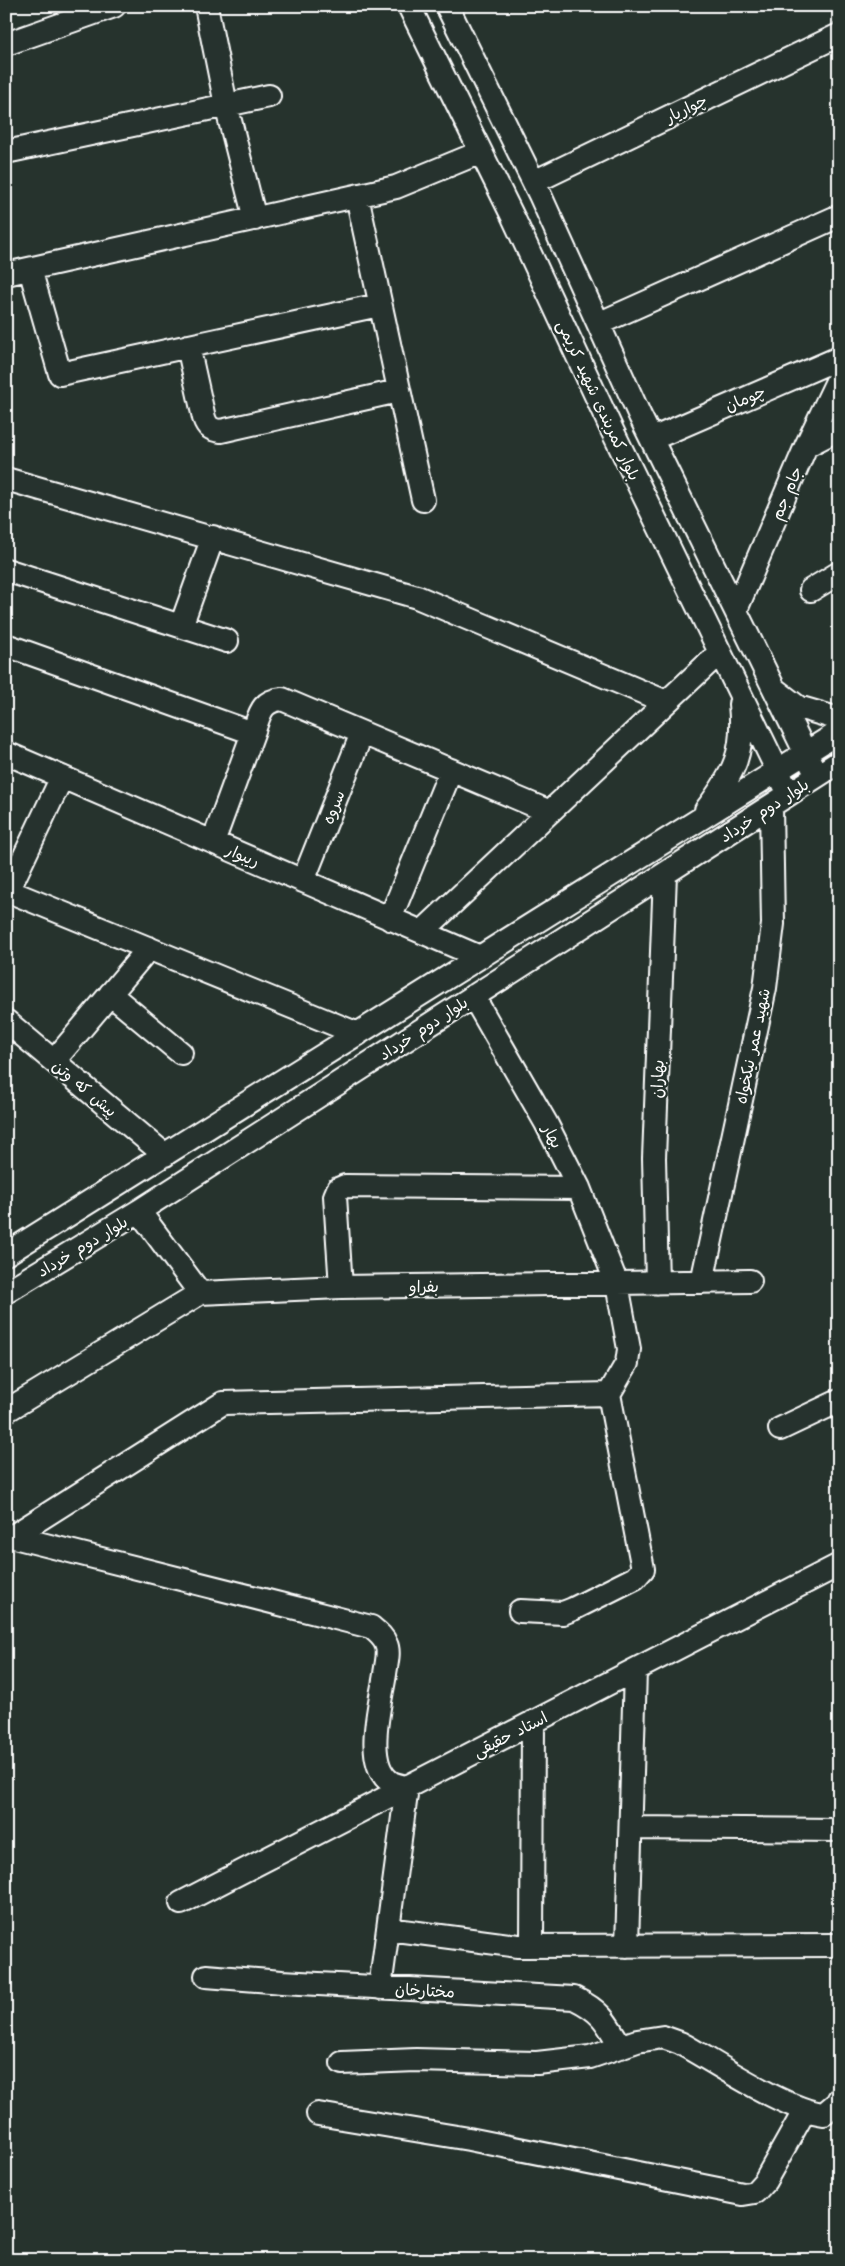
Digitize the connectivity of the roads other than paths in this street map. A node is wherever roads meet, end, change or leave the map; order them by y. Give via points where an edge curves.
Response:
1 (114, 6) edge
2 (206, 6) edge
3 (409, 6) edge
4 (446, 6) edge
5 (839, 35) edge
6 (6, 44) edge
7 (269, 96) dead end
8 (226, 105) junction
9 (6, 152) edge
10 (481, 152) junction
11 (534, 182) junction
12 (357, 196) junction
13 (839, 216) edge
14 (255, 219) junction
15 (30, 269) junction
16 (6, 274) edge
17 (379, 305) junction
18 (600, 324) junction
19 (188, 346) junction
20 (839, 358) edge
21 (839, 377) edge
22 (398, 391) junction
23 (839, 429) edge
24 (652, 439) junction
25 (806, 446) junction
26 (6, 479) edge
27 (423, 500) dead end
28 (213, 537) junction
29 (6, 570) edge
30 (839, 573) edge
31 (811, 590) dead end
32 (736, 610) junction
33 (181, 626) junction
34 (227, 641) dead end
35 (6, 645) edge
36 (720, 652) junction
37 (775, 689) junction
38 (738, 690) junction
39 (666, 702) junction
40 (839, 719) edge
41 (839, 732) edge
42 (253, 733) junction
43 (362, 733) junction
44 (6, 753) edge
45 (806, 753) junction
46 (839, 762) edge
47 (451, 770) junction
48 (778, 770) junction
49 (817, 776) junction
50 (62, 777) junction
51 (780, 800) junction
52 (550, 812) junction
53 (697, 821) junction
54 (213, 842) junction
55 (665, 874) junction
56 (303, 881) junction
57 (7, 890) edge
58 (390, 918) junction
59 (422, 932) junction
60 (149, 948) junction
61 (480, 957) junction
62 (110, 994) junction
63 (473, 996) junction
64 (6, 1020) edge
65 (358, 1034) junction
66 (181, 1053) dead end
67 (54, 1061) junction
68 (165, 1155) junction
69 (580, 1188) junction
70 (139, 1211) junction
71 (6, 1254) edge
72 (750, 1281) dead end
73 (702, 1282) junction
74 (657, 1283) junction
75 (617, 1284) junction
76 (341, 1287) junction
77 (6, 1292) edge
78 (200, 1293) junction
79 (609, 1394) junction
80 (839, 1401) edge
81 (6, 1411) edge
82 (780, 1430) dead end
83 (10, 1535) edge
84 (839, 1565) edge
85 (520, 1611) dead end
86 (635, 1670) junction
87 (533, 1722) junction
88 (407, 1787) junction
89 (631, 1828) junction
90 (839, 1830) edge
91 (181, 1903) dead end
92 (388, 1929) junction
93 (839, 1945) edge
94 (532, 1946) junction
95 (627, 1946) junction
96 (206, 1976) dead end
97 (380, 1988) junction
98 (621, 2046) junction
99 (342, 2062) dead end
100 (839, 2098) edge
101 (805, 2110) junction
102 (318, 2114) dead end

1 - 6 street
2 - 8 street
3 - 10 street, بلوار کمربندی شهید کریمی
4 - 11 street, بلوار کمربندی شهید کریمی
5 - 11 street, چواریار
7 - 8 street
8 - 9 street
8 - 14 street
10 - 12 street via 396,187
10 - 36 street, بلوار کمربندی شهید کریمی
11 - 18 street, بلوار کمربندی شهید کریمی
12 - 14 street
12 - 17 street
13 - 18 street
14 - 15 street
15 - 16 street
15 - 19 street via 60,374
17 - 19 street
17 - 22 street
18 - 24 street, بلوار کمربندی شهید کریمی
19 - 22 street via 204,418 212,431
20 - 24 street, چومان
21 - 25 street, جام جم
22 - 27 street
23 - 25 street
24 - 32 street, بلوار کمربندی شهید کریمی
25 - 32 street, جام جم
26 - 28 street
28 - 33 street
28 - 39 street via 417,597
29 - 33 street
30 - 31 street
32 - 37 street, بلوار کمربندی شهید کریمی
33 - 34 street
35 - 42 street
36 - 38 street, بلوار کمربندی شهید کریمی
36 - 39 street
37 - 40 street via 798,707
37 - 45 street, بلوار کمربندی شهید کریمی
38 - 48 street, بلوار کمربندی شهید کریمی
38 - 53 street via 742,736 736,760 721,790
39 - 52 street
41 - 45 street, بلوار دوم خرداد
42 - 43 street via 265,705 271,700 282,699
42 - 54 street
43 - 47 street
43 - 56 street, سروه
44 - 50 street, ریبوار
45 - 48 street, بلوار دوم خرداد
45 - 49 street, بلوار کمربندی شهید کریمی
46 - 49 street, بلوار دوم خرداد
47 - 52 street
47 - 58 street
48 - 51 street, بلوار کمربندی شهید کریمی
48 - 53 street, بلوار دوم خرداد
49 - 51 street, بلوار دوم خرداد
50 - 54 street, ریبوار
50 - 57 street
51 - 55 street, بلوار دوم خرداد
51 - 73 street, شهید عمر نیکخواه via 773,924 765,988
52 - 59 street
53 - 61 street, بلوار دوم خرداد
54 - 56 street, ریبوار
55 - 63 street, بلوار دوم خرداد
55 - 74 street, بهاران via 654,1158
56 - 58 street, ریبوار
57 - 60 street
58 - 59 street, ریبوار
59 - 61 street, ریبوار
60 - 62 street
60 - 65 street
61 - 65 street, بلوار دوم خرداد
62 - 66 street
62 - 67 street
63 - 69 street, بهار
63 - 70 street, بلوار دوم خرداد
64 - 67 street, پیش که وتن
65 - 68 street, بلوار دوم خرداد
67 - 68 street, پیش که وتن
68 - 71 street, بلوار دوم خرداد
69 - 75 street, بهار
69 - 76 street via 345,1186 335,1196
70 - 77 street, بلوار دوم خرداد
70 - 78 street
72 - 73 street, بفراو
73 - 74 street, بفراو
74 - 75 street, بفراو
75 - 76 street, بفراو
75 - 79 street, بهار via 629,1350 627,1363
76 - 78 street, بفراو
78 - 81 street
79 - 83 street via 222,1403
79 - 85 street via 643,1569 635,1578 568,1611
80 - 82 street
83 - 88 street via 371,1627 387,1645 376,1761 393,1784
84 - 86 street, استاد حقیقی
86 - 87 street, استاد حقیقی
86 - 89 street
87 - 88 street, استاد حقیقی
87 - 94 street
88 - 91 street, استاد حقیقی
88 - 92 street
89 - 90 street
89 - 95 street
92 - 94 street
92 - 97 street
93 - 95 street
94 - 95 street
96 - 97 street, مختارخان
97 - 98 street, مختارخان via 574,1998 593,2007
98 - 99 street via 590,2057 536,2063
98 - 101 street via 663,2037
100 - 101 street via 824,2114
101 - 102 street via 765,2181 755,2192 743,2194 469,2138

